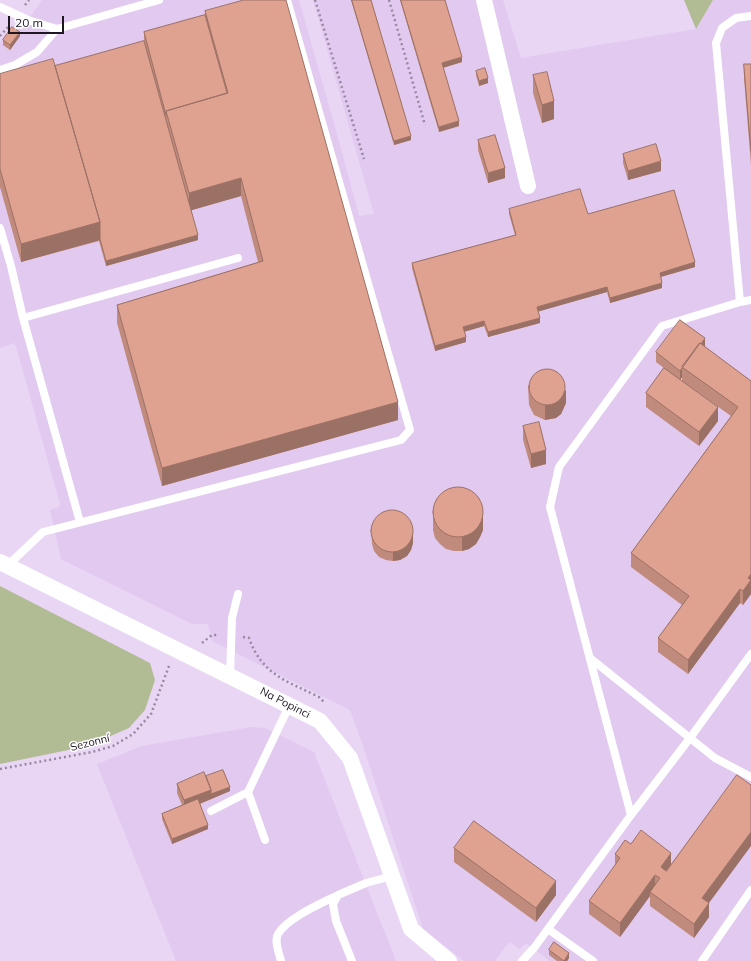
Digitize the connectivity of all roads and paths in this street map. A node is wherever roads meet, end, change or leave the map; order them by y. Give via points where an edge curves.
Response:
1 (159, 0) edge
2 (287, 0) edge
3 (315, 0) edge
4 (389, 0) edge
5 (484, 0) edge
6 (0, 7) edge
7 (751, 16) edge
8 (57, 29) junction
9 (0, 70) edge
10 (425, 125) dead end
11 (364, 159) dead end
12 (528, 186) dead end
13 (0, 228) edge
14 (238, 258) dead end
15 (751, 300) edge
16 (740, 302) junction
17 (23, 318) junction
18 (80, 522) junction
19 (3, 564) edge
20 (238, 594) dead end
21 (231, 637) junction
22 (198, 644) dead end
23 (176, 649) junction
24 (751, 654) edge
25 (590, 658) junction
26 (230, 676) junction
27 (324, 702) dead end
28 (289, 706) junction
29 (690, 738) junction
30 (0, 769) edge
31 (751, 777) edge
32 (248, 792) junction
33 (211, 811) dead end
34 (631, 815) junction
35 (265, 840) dead end
36 (392, 876) junction
37 (751, 890) edge
38 (338, 895) junction
39 (548, 929) junction
40 (281, 961) edge
41 (352, 961) edge
42 (449, 961) edge
43 (522, 961) edge
44 (593, 961) edge
45 (702, 961) edge

1 - 8 lane
2 - 18 lane via 410,430 401,440
3 - 11 path
4 - 10 path
5 - 12 street
6 - 8 lane via 28,20
7 - 16 lane via 736,18 722,28 716,43
8 - 9 lane via 37,52 15,65
13 - 17 lane
14 - 17 lane
15 - 16 lane
16 - 25 lane via 662,326 559,467 550,507
17 - 18 lane
18 - 19 lane via 42,532
19 - 23 street, Na Popinci
20 - 21 lane via 232,618
21 - 22 path via 212,635
21 - 26 lane
21 - 27 path via 250,638 264,666
23 - 26 street, Na Popinci
23 - 30 path, Sezonní via 151,714 133,734 113,746 92,752
24 - 29 lane
25 - 29 lane
25 - 34 lane
26 - 28 street, Na Popinci
28 - 32 lane
28 - 36 street, Na Popinci via 320,721 350,758
29 - 31 lane via 715,758
29 - 34 lane
32 - 33 lane
32 - 35 lane
34 - 39 lane
36 - 38 lane via 366,883
36 - 42 street, Na Popinci via 411,929
37 - 45 lane
38 - 40 lane via 306,911 287,924 278,934 277,946
38 - 41 lane via 333,904 336,921
39 - 43 lane
39 - 44 lane

